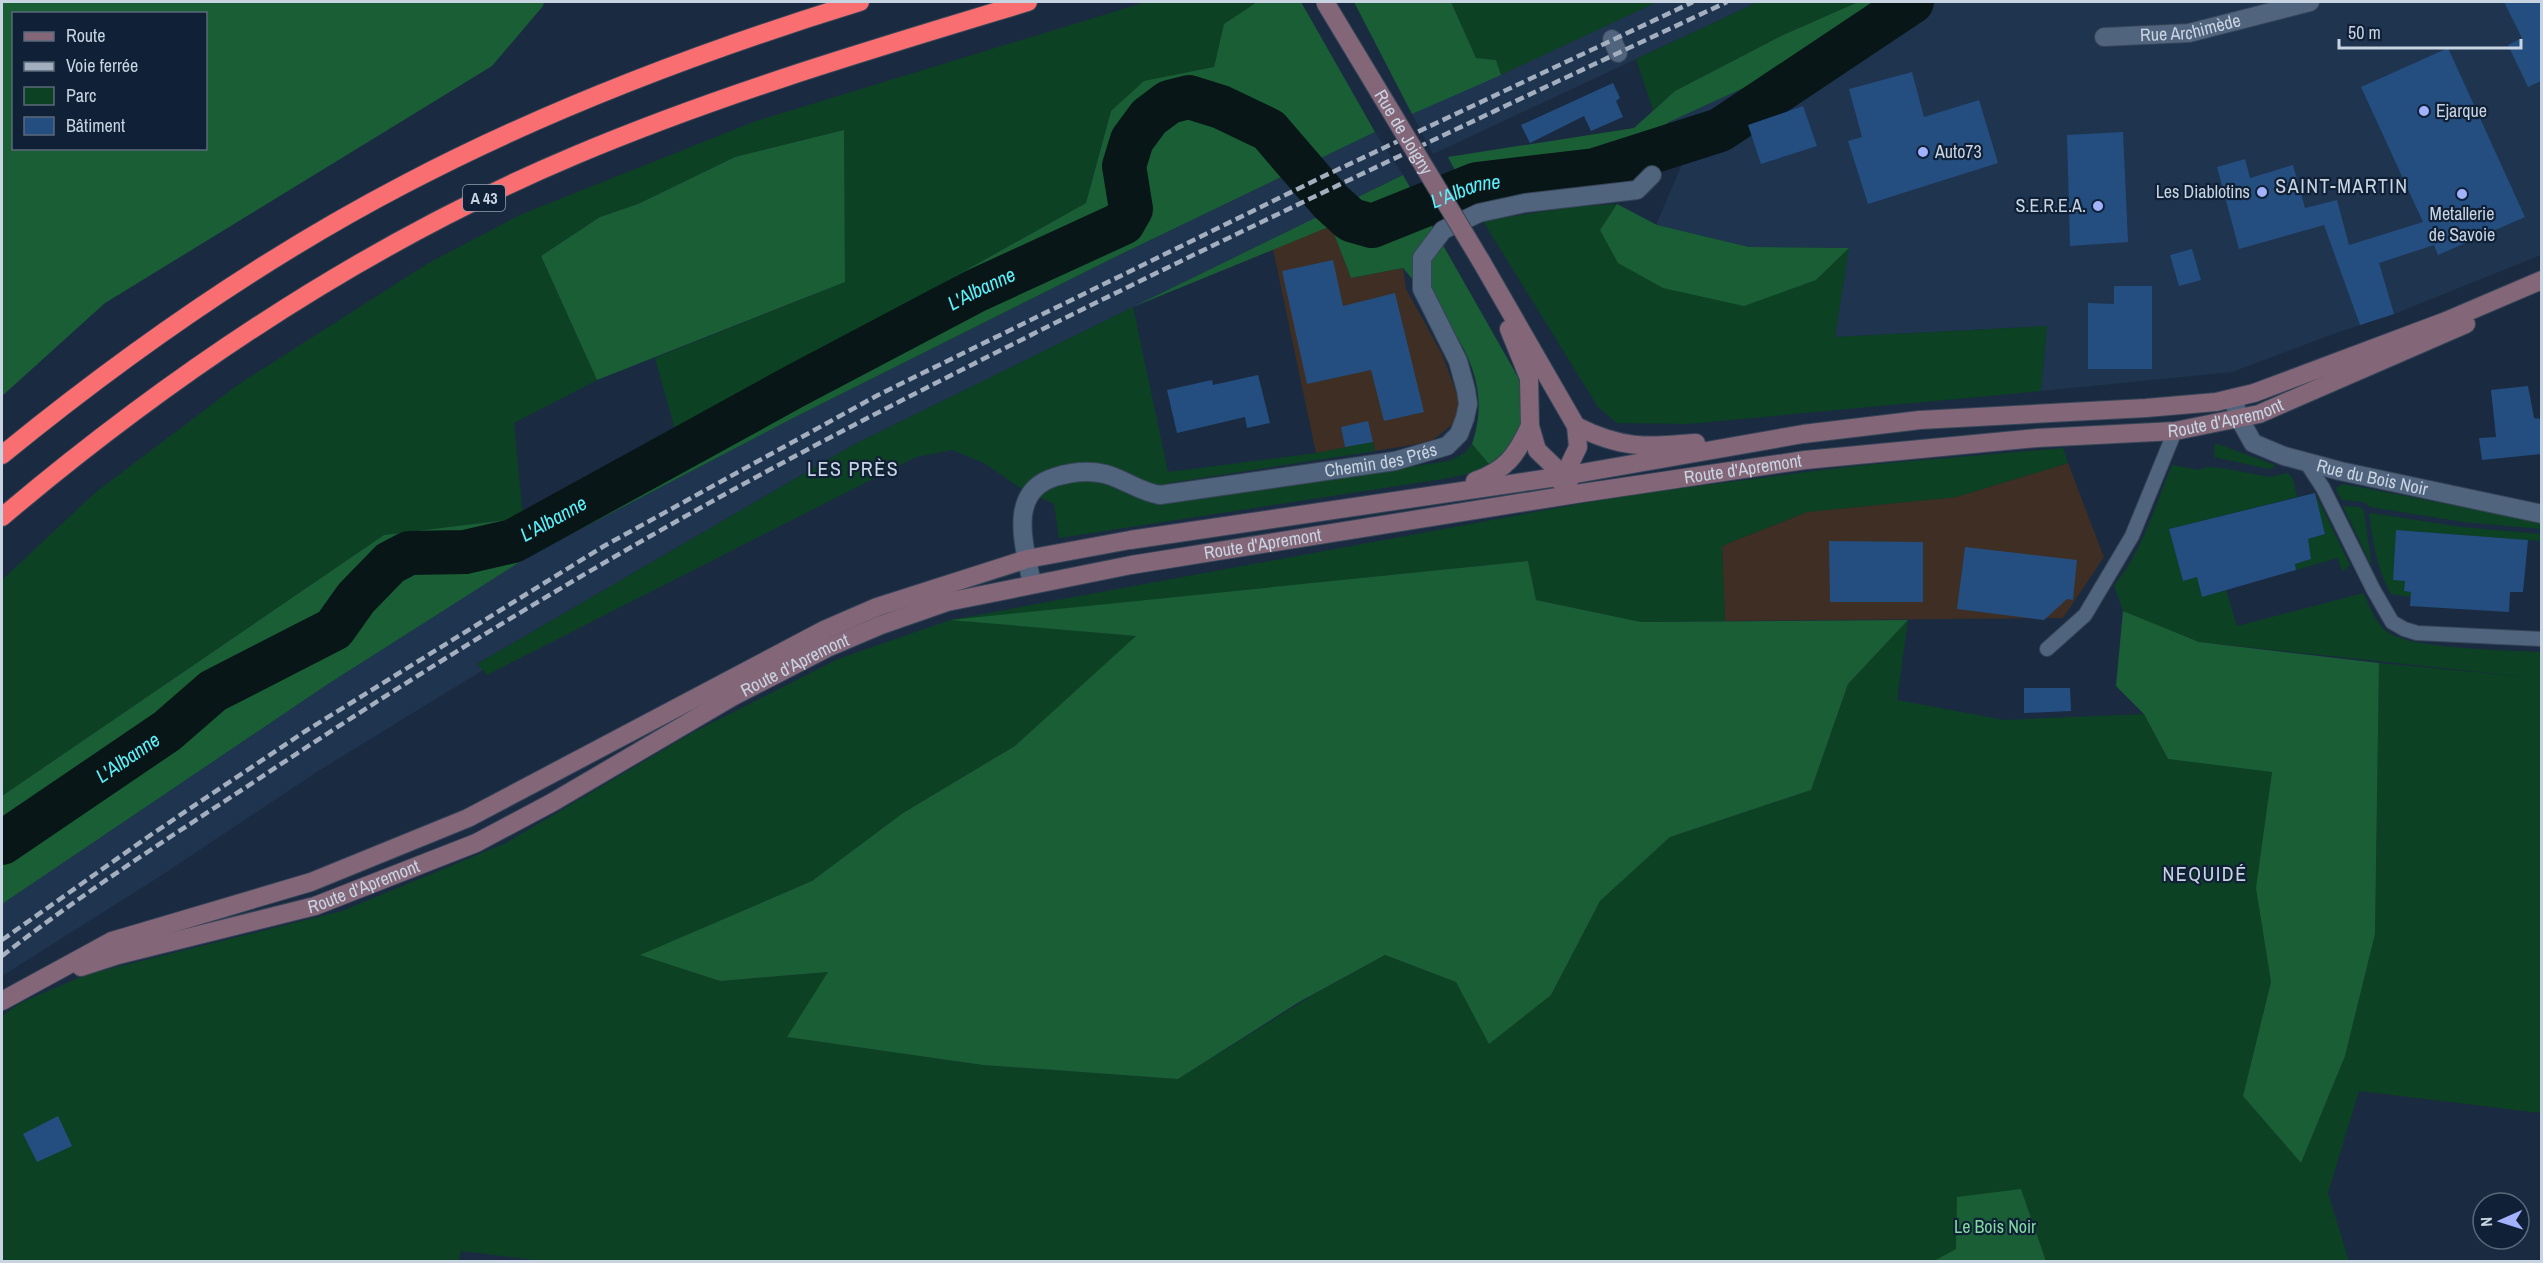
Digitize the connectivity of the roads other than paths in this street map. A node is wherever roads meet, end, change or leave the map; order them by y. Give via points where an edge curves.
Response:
1 (860, 2) edge
2 (1028, 2) edge
3 (1325, 2) edge
4 (2310, 2) edge
5 (2104, 37) dead end
6 (1652, 175) dead end
7 (1481, 261) junction
8 (2541, 280) edge
9 (2541, 285) edge
10 (2233, 398) junction
11 (2239, 418) junction
12 (1530, 426) junction
13 (1576, 426) junction
14 (2175, 431) junction
15 (1803, 434) junction
16 (2, 455) edge
17 (2306, 462) junction
18 (1564, 476) junction
19 (1441, 493) junction
20 (1582, 493) junction
21 (1552, 499) junction
22 (2541, 514) edge
23 (2, 517) edge
24 (1027, 559) junction
25 (1032, 584) junction
26 (2541, 639) edge
27 (2046, 649) dead end
28 (500, 801) junction
29 (511, 825) junction
30 (33, 983) junction
31 (2, 1001) edge

1 - 16 highway, A 43 via 703,54 572,105 404,184 230,287 124,359
2 - 23 highway, A 43 via 707,104 575,155 489,195 326,283 246,333 167,387
3 - 7 main road, Rue de Joigny, bridge
4 - 5 street, Rue Archimède via 2189,33
6 - 24 street, Chemin des Prés via 1637,190 1525,203 1479,213 1443,230 1422,258 1422,289 1458,361 1466,390 1465,418 1459,434 1447,446 1395,461 1160,495 1090,471 1065,474 1047,479 1032,490 1023,506
7 - 12 main road, Rue de Joigny via 1529,378
7 - 13 main road, Rue de Joigny
8 - 10 main road, Route d'Apremont via 2446,321
9 - 11 main road, Route d'Apremont via 2451,332 2304,396
10 - 11 street, Rue du Bois Noir
10 - 15 main road, Route d'Apremont via 2146,408 1920,420
11 - 14 main road, Route d'Apremont
11 - 17 street, Rue du Bois Noir via 2253,443
12 - 18 main road, Rue de Joigny via 1537,450
12 - 19 main road, Rue de Joigny via 1517,454 1494,475
13 - 15 main road via 1602,439 1632,446
13 - 18 main road via 1578,447
14 - 20 main road, Route d'Apremont via 2037,438 1805,460
14 - 27 lane via 2132,536 2085,615
15 - 18 main road, Route d'Apremont
17 - 22 street, Rue du Bois Noir
17 - 26 lane via 2392,622 2417,633
18 - 19 main road, Route d'Apremont
18 - 20 main road, Rue de Joigny
18 - 21 main road
19 - 24 main road, Route d'Apremont
20 - 21 main road, Route d'Apremont
21 - 25 main road, Route d'Apremont
24 - 25 street, Chemin des Prés
24 - 28 main road, Route d'Apremont via 888,603 824,630
25 - 29 main road, Route d'Apremont via 947,602 827,648
28 - 29 lane
28 - 30 main road, Route d'Apremont via 468,818 311,882 112,941
29 - 30 main road, Route d'Apremont via 476,843 315,906 118,955
30 - 31 main road, Route d'Apremont

